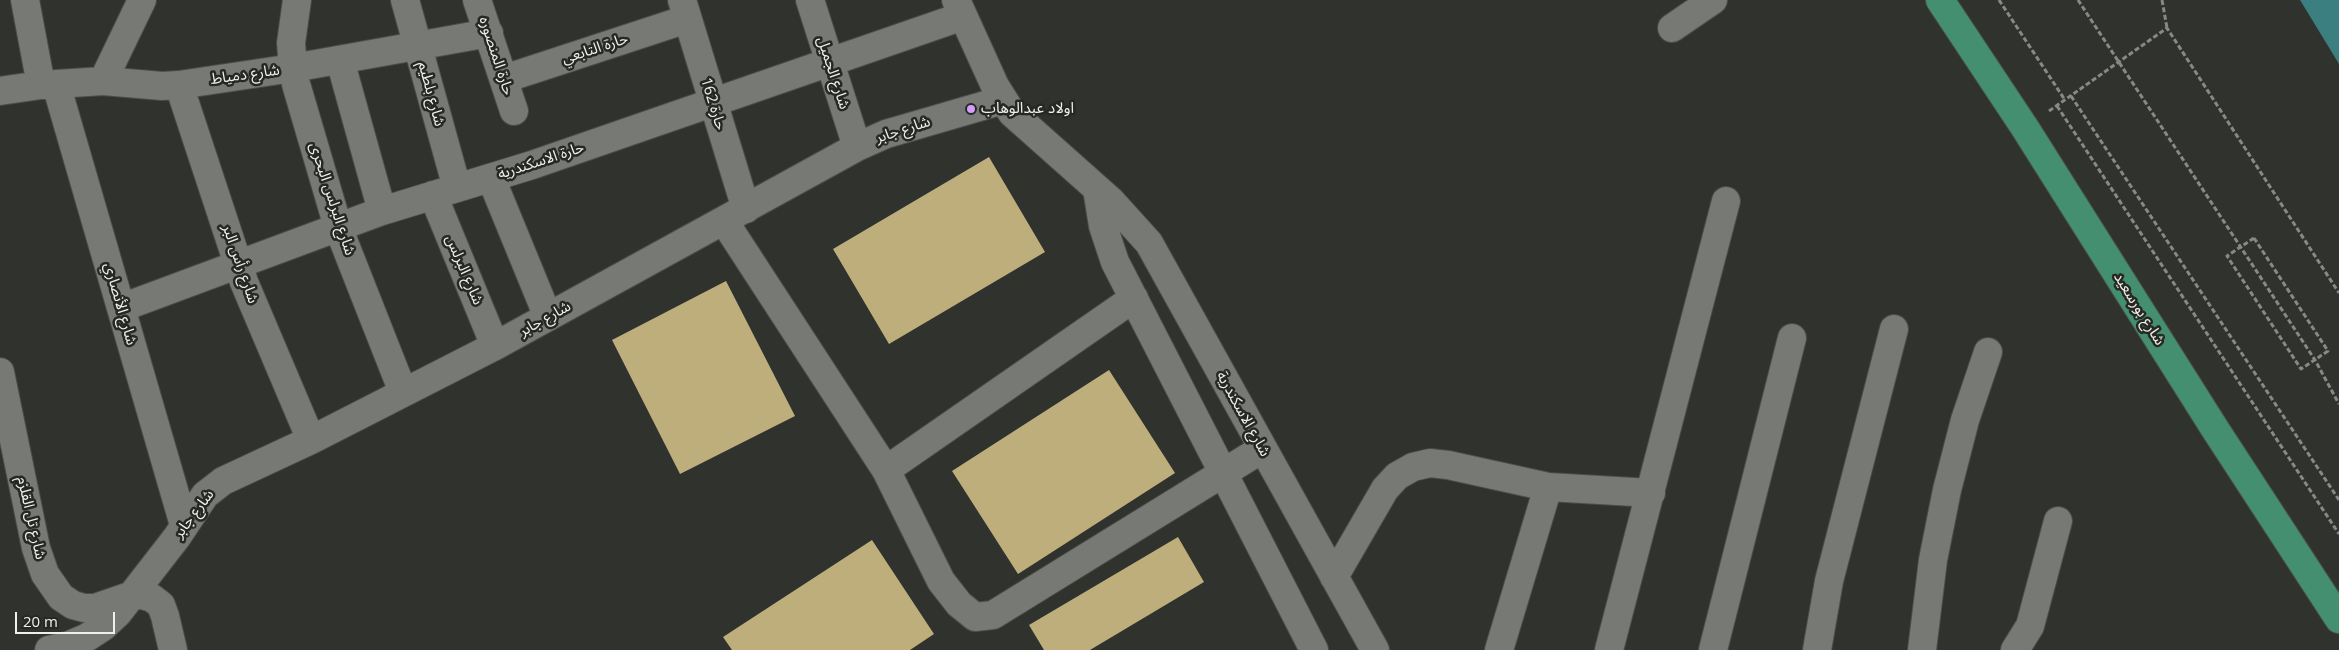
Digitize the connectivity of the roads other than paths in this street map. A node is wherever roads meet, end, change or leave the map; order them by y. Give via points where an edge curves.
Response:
1 (25, 0) edge
2 (142, 0) edge
3 (297, 0) edge
4 (405, 0) edge
5 (477, 0) edge
6 (810, 0) edge
7 (1713, 0) edge
8 (1940, 0) edge
9 (959, 8) edge
10 (684, 9) edge
11 (1672, 28) dead end
12 (489, 33) junction
13 (418, 45) junction
14 (340, 60) junction
15 (829, 62) junction
16 (293, 68) junction
17 (504, 80) junction
18 (103, 81) junction
19 (49, 84) junction
20 (179, 85) junction
21 (0, 91) edge
22 (1003, 100) junction
23 (713, 102) junction
24 (514, 111) dead end
25 (856, 147) junction
26 (491, 178) junction
27 (1097, 189) junction
28 (445, 191) junction
29 (1726, 201) dead end
30 (382, 211) junction
31 (735, 215) junction
32 (338, 227) junction
33 (238, 264) junction
34 (1134, 298) junction
35 (121, 308) junction
36 (548, 317) junction
37 (1894, 328) dead end
38 (1792, 338) dead end
39 (495, 346) junction
40 (1988, 352) dead end
41 (0, 372) edge
42 (403, 392) junction
43 (311, 440) junction
44 (1262, 449) junction
45 (886, 470) junction
46 (1224, 470) junction
47 (1548, 488) junction
48 (1650, 493) junction
49 (2058, 521) dead end
50 (184, 525) junction
51 (1334, 577) junction
52 (130, 596) junction
53 (2339, 618) edge
54 (49, 650) edge
55 (173, 650) edge
56 (1314, 650) edge
57 (1375, 650) edge
58 (1499, 650) edge
59 (1610, 650) edge
60 (1713, 650) edge
61 (1816, 650) edge
62 (1922, 650) edge
63 (2014, 650) edge

1 - 19 street, شارع الأنصاري
2 - 18 street
3 - 16 street, شارع البرلس البحرى via 291,43
4 - 13 street, شارع بلطيم
5 - 12 street, حارة المنصوره
6 - 15 street, شارع الجميل
7 - 11 street
8 - 53 main road, شارع بورسعيد
9 - 15 street, حارة الاسكندرية
9 - 22 street, شارع الاسكندرية
10 - 17 street, حارة التابعي
10 - 23 street, حارة 162
12 - 13 street, شارع دمياط
12 - 17 street, حارة المنصوره
13 - 14 street, شارع دمياط
13 - 28 street, شارع بلطيم
14 - 16 street, شارع دمياط
14 - 30 street
15 - 23 street, حارة الاسكندرية
15 - 25 street, شارع الجميل
16 - 20 street, شارع دمياط
16 - 32 street, شارع البرلس البحرى
17 - 24 street, حارة المنصوره
18 - 19 street, شارع دمياط
18 - 20 street, شارع دمياط
19 - 21 street, شارع دمياط
19 - 35 street, شارع الأنصاري
20 - 33 street, شارع رأس البر
22 - 25 street, شارع جابر via 886,134
22 - 27 street, شارع الاسكندرية via 1024,125
23 - 26 street, حارة الاسكندرية
23 - 31 street, حارة 162
25 - 31 street, شارع جابر
26 - 28 street, حارة الاسكندرية
26 - 36 street
27 - 34 street via 1108,244
27 - 44 street, شارع الاسكندرية via 1149,243
28 - 30 street, حارة الاسكندرية
28 - 39 street, شارع البرلس
29 - 48 street
30 - 32 street, حارة الاسكندرية
31 - 36 street, شارع جابر
31 - 45 street, حارة 162
32 - 33 street, حارة الاسكندرية
32 - 42 street, شارع البرلس البحرى
33 - 35 street, حارة الاسكندرية
33 - 43 street, شارع رأس البر
34 - 45 street
34 - 46 street
35 - 50 street, شارع الأنصاري
36 - 39 street, شارع جابر
37 - 61 street via 1830,581
38 - 60 street
39 - 42 street, شارع جابر
40 - 62 street via 1947,490
41 - 52 street, شارع تل القلزم via 36,548 45,574 61,597 84,608 95,608
42 - 43 street, شارع جابر
43 - 50 street, شارع جابر via 214,487 198,503
44 - 46 street
44 - 51 street, شارع الاسكندرية
45 - 46 street, حارة 162 via 941,582 975,617 993,615
46 - 56 street
47 - 48 street
47 - 51 street via 1448,465 1430,463 1413,466 1385,489
47 - 58 street
48 - 59 street
49 - 63 street via 2030,626
50 - 52 street, شارع جابر
51 - 57 street, شارع الاسكندرية
52 - 54 street, شارع جابر via 103,627 86,638
52 - 55 street via 147,597 161,605

